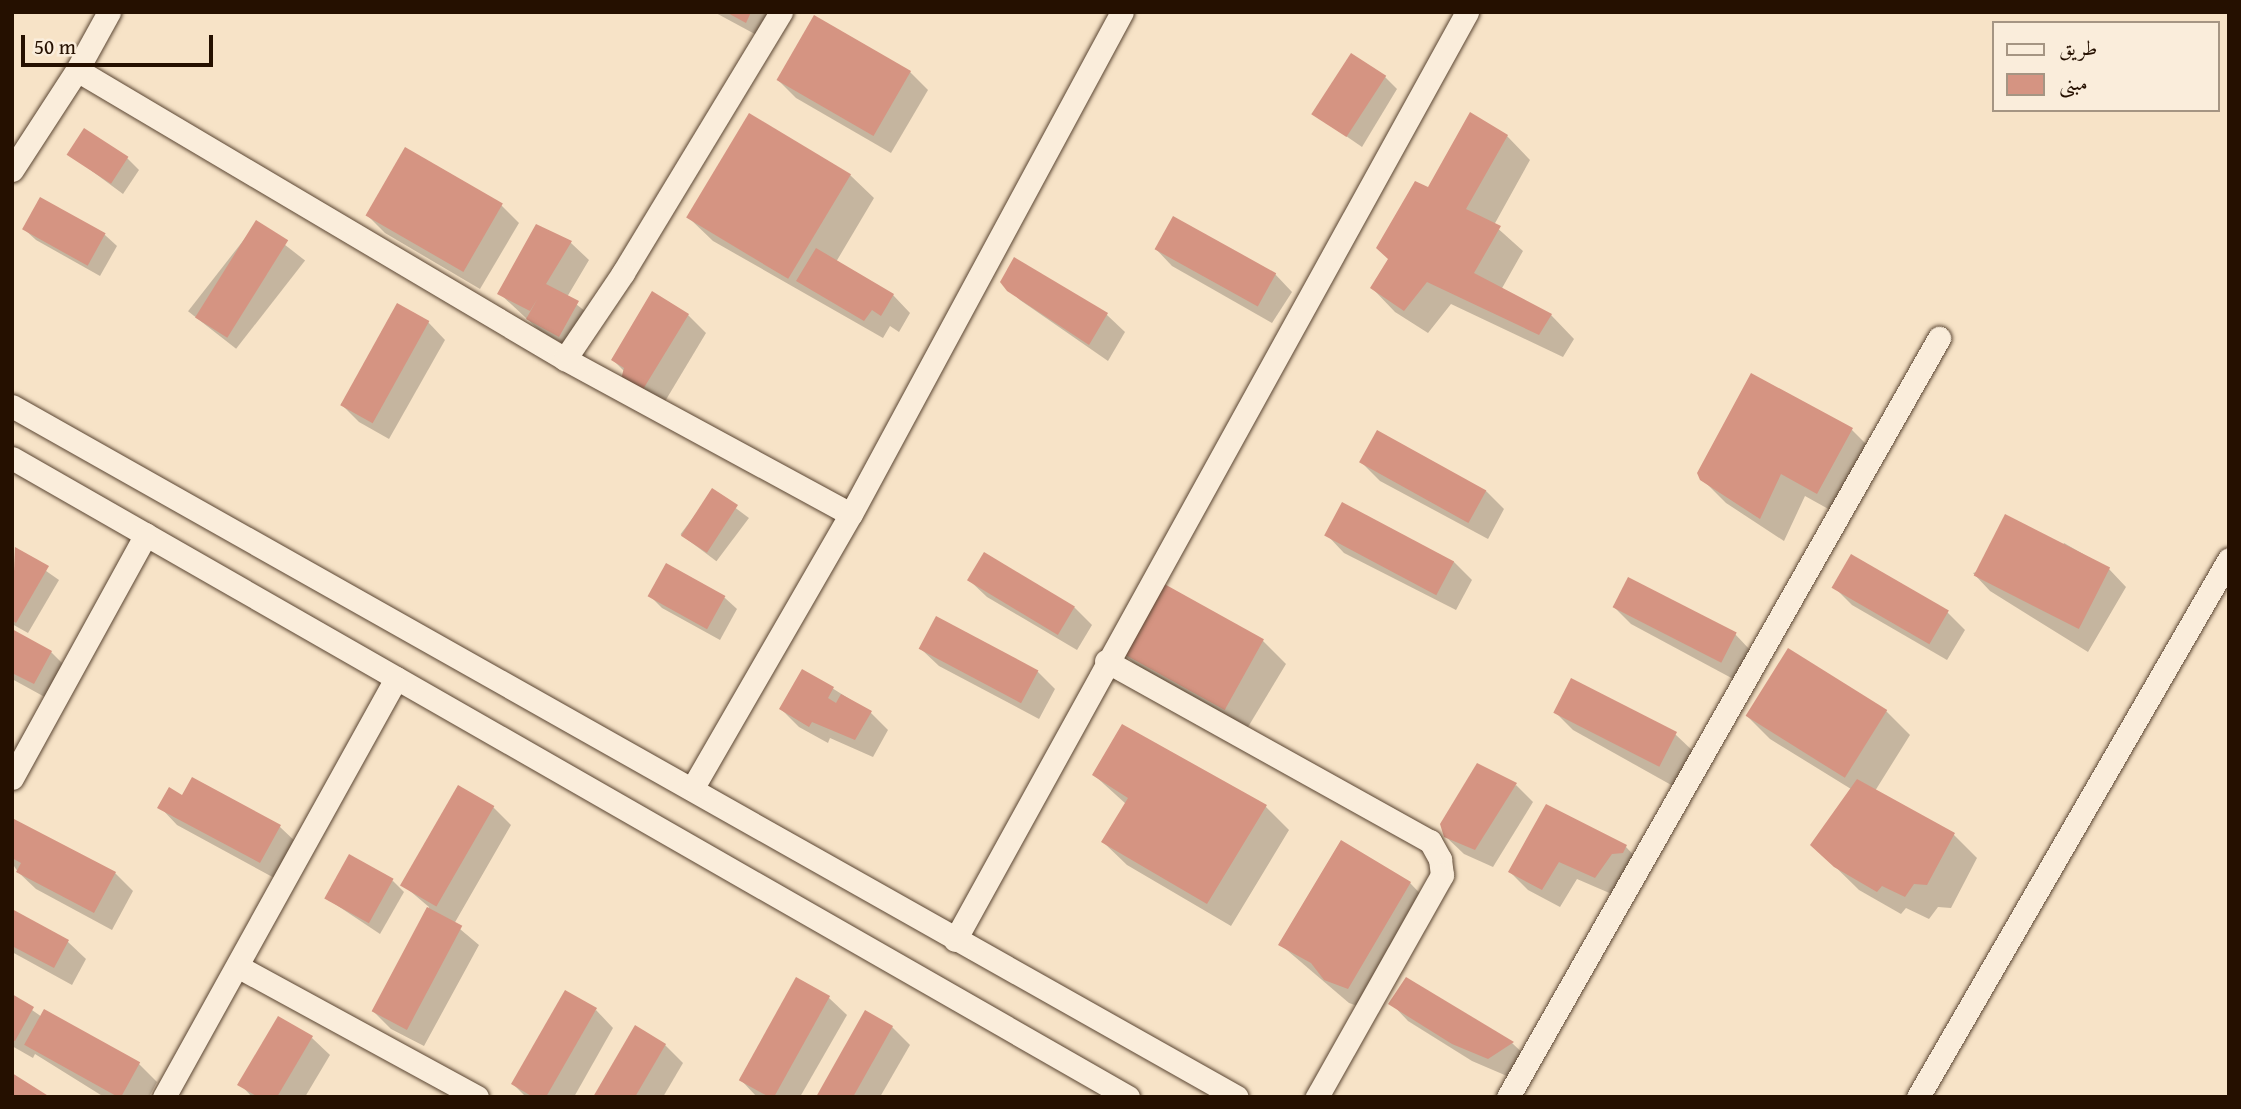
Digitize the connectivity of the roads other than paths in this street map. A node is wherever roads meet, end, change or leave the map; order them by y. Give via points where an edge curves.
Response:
1 (109, 12) edge
2 (781, 12) edge
3 (1122, 12) edge
4 (1467, 12) edge
5 (77, 70) junction
6 (12, 170) edge
7 (1939, 338) dead end
8 (565, 359) junction
9 (12, 406) edge
10 (12, 458) edge
11 (851, 514) junction
12 (146, 534) junction
13 (2229, 559) edge
14 (1106, 661) junction
15 (396, 678) junction
16 (12, 778) edge
17 (692, 789) junction
18 (954, 940) junction
19 (239, 967) junction
20 (164, 1097) edge
21 (477, 1097) edge
22 (1128, 1097) edge
23 (1237, 1097) edge
24 (1317, 1097) edge
25 (1508, 1097) edge
26 (1918, 1097) edge

1 - 5 street
2 - 8 street via 623,274
3 - 11 street
4 - 14 street
5 - 6 street
5 - 8 street
7 - 25 street
8 - 11 street
9 - 17 street
10 - 12 street
11 - 17 street
12 - 15 street
12 - 16 street
13 - 26 street
14 - 18 street
14 - 24 street via 1430,841 1440,859 1442,875
15 - 19 street
15 - 22 street
17 - 18 street
18 - 23 street
19 - 20 street
19 - 21 street

